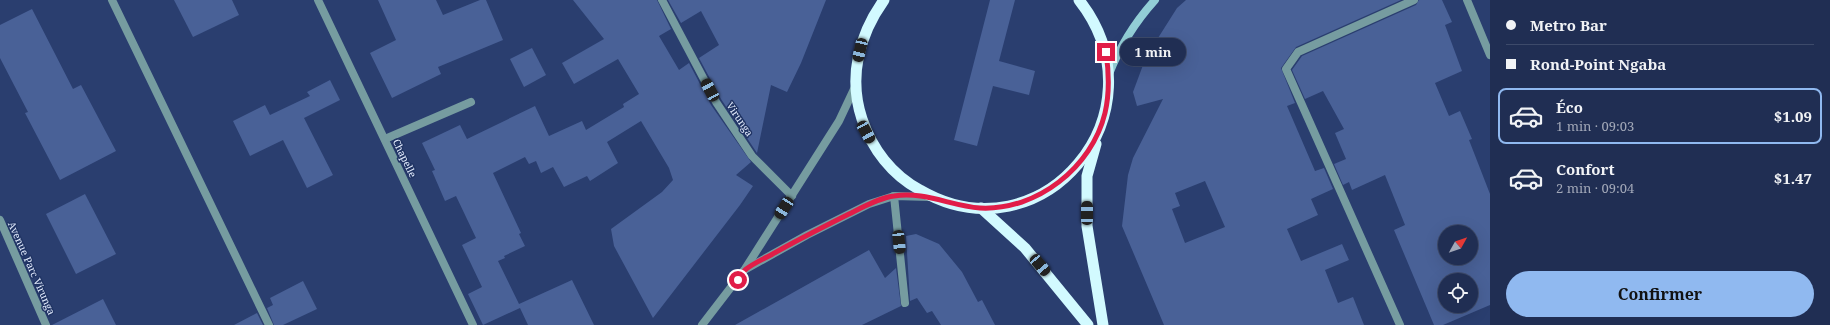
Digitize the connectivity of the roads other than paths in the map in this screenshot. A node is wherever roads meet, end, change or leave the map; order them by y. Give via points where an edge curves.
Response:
1 (112, 0) edge
2 (318, 0) edge
3 (662, 0) edge
4 (884, 0) edge
5 (1079, 0) edge
6 (1155, 0) edge
7 (1414, 0) edge
8 (1467, 0) edge
9 (1490, 55) edge
10 (1109, 74) junction
11 (855, 87) junction
12 (470, 102) dead end
13 (1099, 131) junction
14 (385, 139) junction
15 (792, 196) junction
16 (894, 196) junction
17 (930, 197) junction
18 (981, 208) junction
19 (0, 220) edge
20 (745, 269) junction
21 (905, 303) dead end
22 (46, 325) edge
23 (269, 325) edge
24 (473, 325) edge
25 (702, 325) edge
26 (1088, 325) edge
27 (1103, 325) edge
28 (1400, 325) edge

1 - 23 street
2 - 14 street, Chapelle
3 - 15 street, Virunga via 716,102 752,156
4 - 11 highway via 863,37
5 - 10 highway via 1099,31 1106,52
6 - 10 main road via 1119,49
7 - 28 street via 1298,52 1286,69
8 - 9 street
10 - 13 highway via 1109,94
11 - 15 street via 839,121
11 - 17 highway via 864,125 878,152 898,175
12 - 14 street
13 - 18 highway via 1080,162 1046,191 1025,201
13 - 27 highway via 1087,176 1087,226
14 - 24 street, Chapelle
15 - 20 street
16 - 17 street
16 - 20 street via 869,204
16 - 21 street
17 - 18 highway via 955,205
18 - 26 highway via 1025,248
19 - 22 street, Avenue Parc Virunga
20 - 25 street

